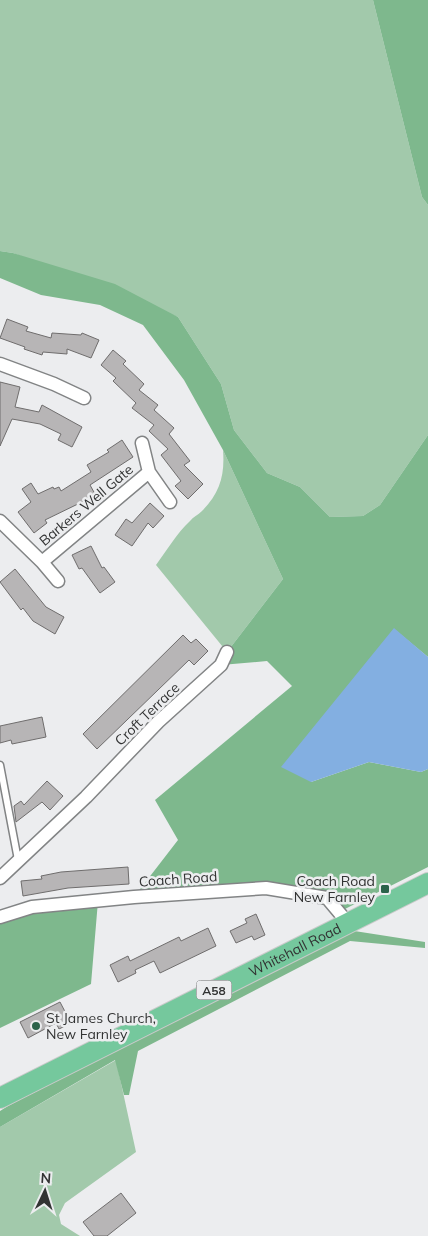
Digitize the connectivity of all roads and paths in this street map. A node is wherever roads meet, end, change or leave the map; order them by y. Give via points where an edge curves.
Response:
1 (0, 364) edge
2 (84, 398) dead end
3 (142, 443) dead end
4 (148, 472) junction
5 (170, 502) dead end
6 (0, 522) edge
7 (42, 562) junction
8 (58, 581) dead end
9 (227, 652) dead end
10 (0, 765) edge
11 (18, 861) junction
12 (0, 878) edge
13 (428, 883) edge
14 (0, 917) edge
15 (348, 923) junction
16 (0, 1098) edge

1 - 2 street
3 - 4 street, Barkers Well Gate
4 - 5 street, Barkers Well Gate
4 - 7 street, Barkers Well Gate
6 - 7 street
7 - 8 street
9 - 11 street, Croft Terrace via 221,665 158,722
10 - 11 lane
11 - 12 street, Croft Terrace
13 - 15 main road, Whitehall Road / A58
14 - 15 street, Coach Road via 32,907 266,888 328,898
15 - 16 main road, Whitehall Road / A58

